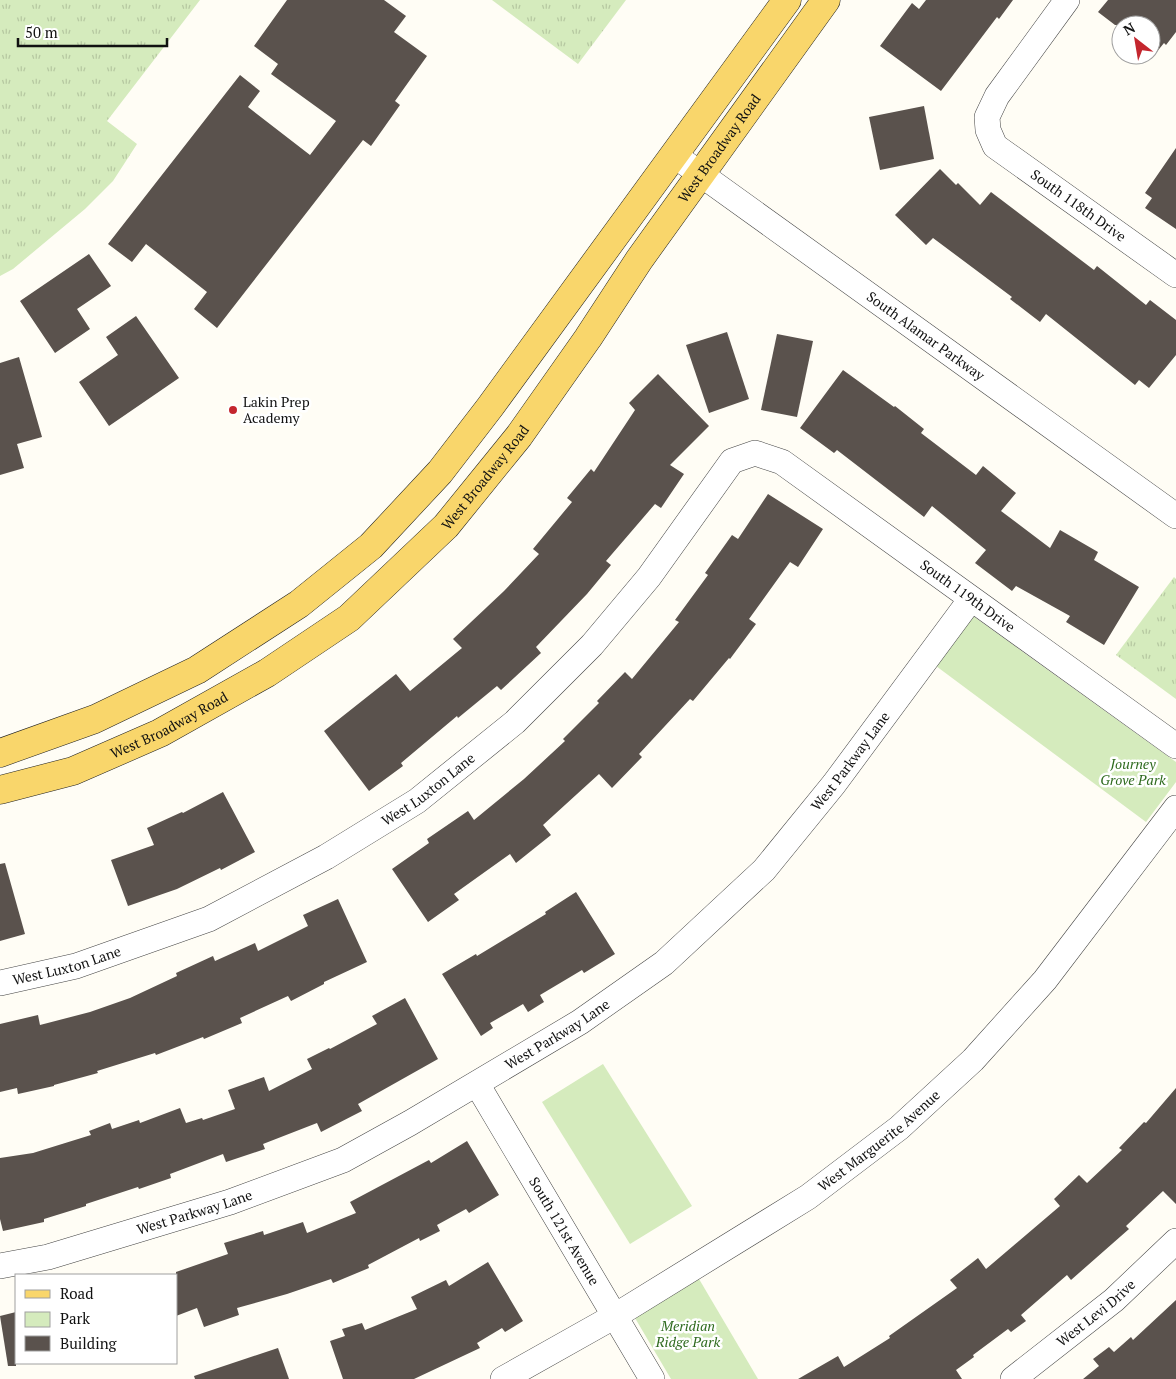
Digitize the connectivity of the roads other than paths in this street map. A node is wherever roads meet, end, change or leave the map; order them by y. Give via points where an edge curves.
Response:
1 (787, 0) edge
2 (826, 0) edge
3 (1066, 0) edge
4 (674, 155) junction
5 (700, 174) junction
6 (1176, 275) edge
7 (755, 453) joint
8 (1176, 516) edge
9 (971, 599) junction
10 (1176, 746) edge
11 (0, 752) edge
12 (0, 790) edge
13 (1176, 808) edge
14 (0, 983) edge
15 (477, 1084) junction
16 (1176, 1241) edge
17 (0, 1266) edge
18 (615, 1316) junction
19 (503, 1379) edge
20 (652, 1379) edge
21 (1013, 1379) edge

1 - 4 main road
2 - 5 main road, West Broadway Road
3 - 6 street, South 118th Drive via 996,96 987,117 988,130 995,146
4 - 5 street, South Alamar Parkway
4 - 11 main road via 479,422 440,472 371,546 299,604 197,670 95,719
5 - 8 street, South Alamar Parkway
5 - 12 main road, West Broadway Road via 519,436 446,526 349,618 267,673 160,733 72,771
7 - 9 street, South 119th Drive via 782,462
7 - 14 street, West Luxton Lane via 732,461 648,577 592,645 515,722 417,801 326,857 209,919 76,966
9 - 10 street, South 119th Drive
9 - 15 street, West Parkway Lane via 834,784 764,870 664,963 580,1022
13 - 18 street, West Marguerite Avenue via 1045,980 973,1060 899,1128 808,1197
15 - 17 street, West Parkway Lane via 343,1160 230,1202 48,1258
15 - 18 street, South 121st Avenue
16 - 21 street, West Levi Drive via 1114,1300
18 - 19 street, West Marguerite Avenue
18 - 20 street, South 121st Avenue

